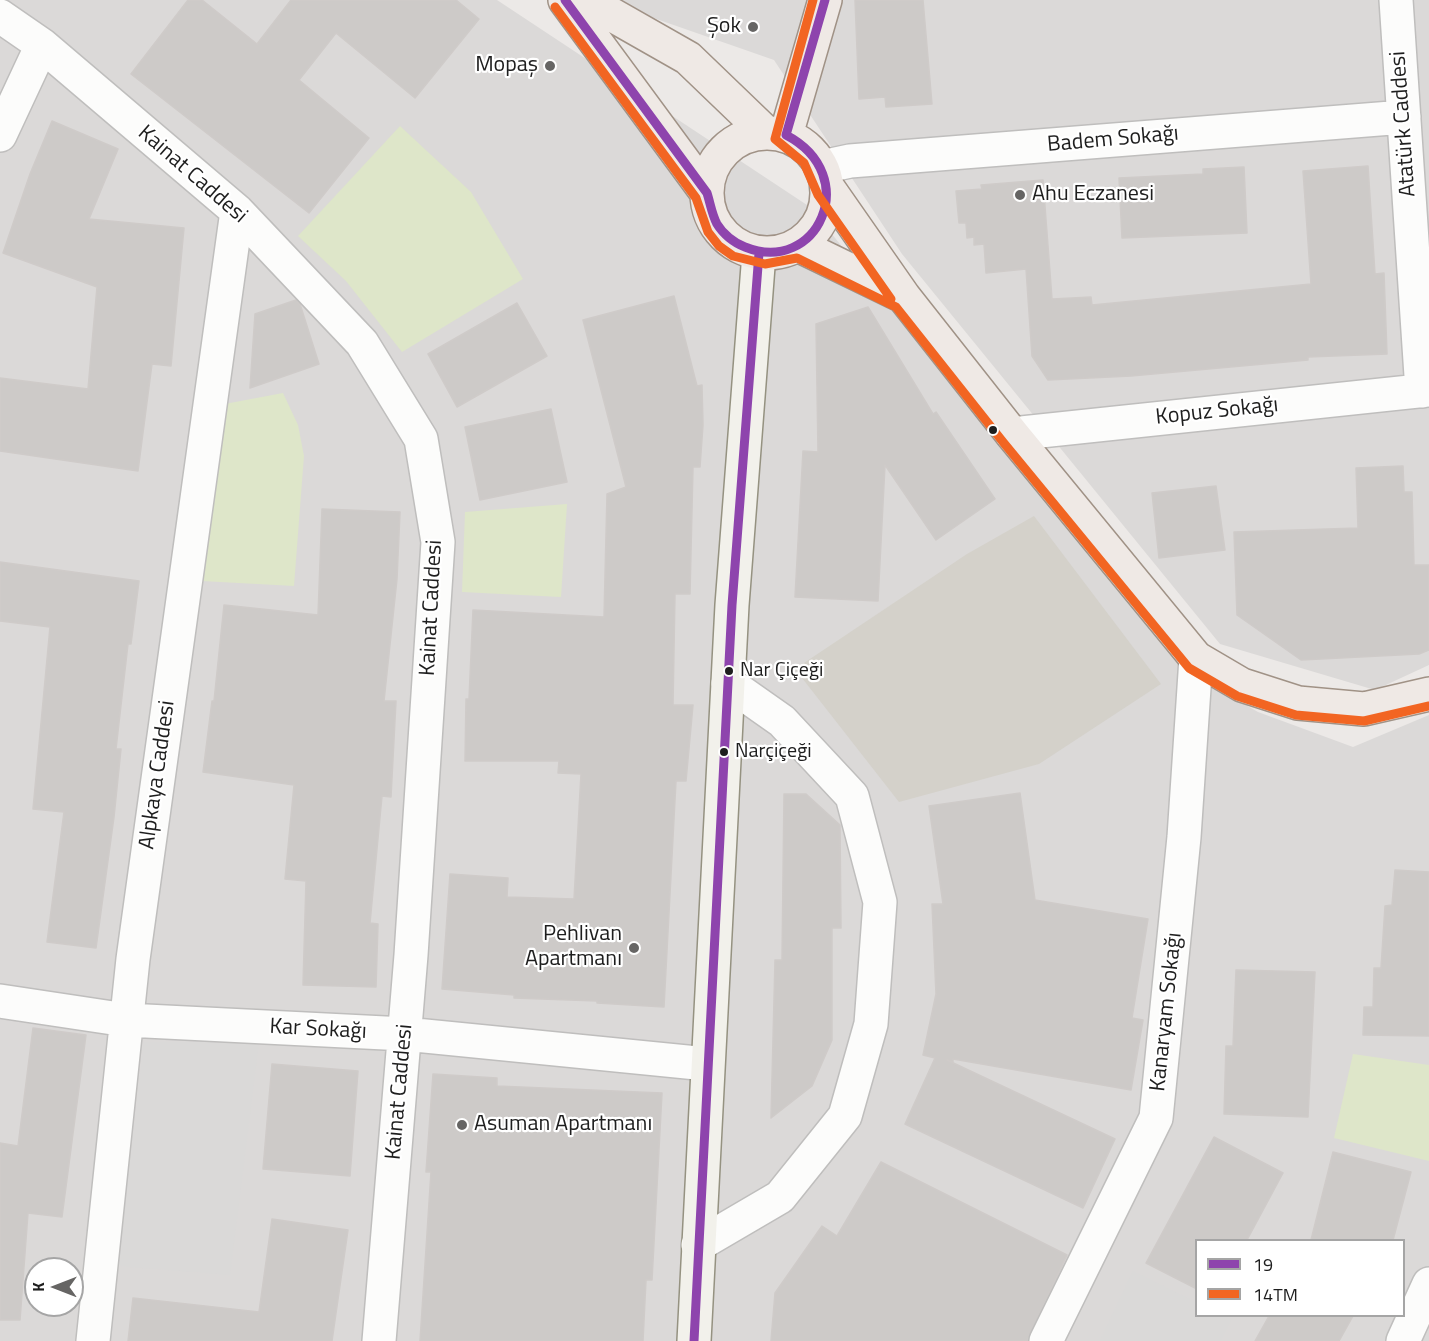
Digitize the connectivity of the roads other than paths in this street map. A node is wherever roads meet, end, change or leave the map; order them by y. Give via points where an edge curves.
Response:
1 (565, 0) edge
2 (586, 0) edge
3 (825, 0) edge
4 (1396, 0) edge
5 (0, 16) edge
6 (42, 45) junction
7 (1404, 117) junction
8 (776, 134) junction
9 (0, 135) edge
10 (825, 178) junction
11 (707, 193) junction
12 (237, 211) junction
13 (798, 245) junction
14 (759, 253) junction
15 (904, 297) junction
16 (1426, 390) edge
17 (1012, 434) junction
18 (1196, 658) junction
19 (728, 683) junction
20 (1429, 694) edge
21 (0, 1001) edge
22 (126, 1020) junction
23 (405, 1034) junction
24 (707, 1064) junction
25 (698, 1245) junction
26 (1429, 1284) edge
27 (93, 1341) edge
28 (379, 1341) edge
29 (694, 1341) edge
30 (1046, 1341) edge
31 (1403, 1341) edge

1 - 11 main road
2 - 8 main road via 688,58
3 - 8 main road
4 - 7 street, Atatürk Caddesi
5 - 6 street, Kainat Caddesi
6 - 9 street
6 - 12 street, Kainat Caddesi
7 - 10 street, Badem Sokağı via 862,160
7 - 16 street, Atatürk Caddesi
8 - 10 main road via 801,142 813,153
8 - 11 main road via 748,135 724,151 709,175
10 - 13 main road via 827,204 821,221
10 - 15 main road
11 - 14 main road via 709,210 728,239
12 - 22 street, Alpkaya Caddesi
12 - 23 street, Kainat Caddesi via 362,343 421,439 438,542
13 - 14 main road via 779,252
13 - 15 main road
14 - 19 street
15 - 17 main road
16 - 17 street, Kopuz Sokağı
17 - 18 main road
18 - 20 main road via 1242,685 1298,703 1364,709
18 - 30 street, Kanaryam Sokağı via 1184,837 1156,1118
19 - 24 street
19 - 25 street via 782,721 852,796 880,902 871,1024 845,1116 780,1197
21 - 22 street, Kar Sokağı
22 - 23 street, Kar Sokağı
22 - 27 street, Alpkaya Caddesi
23 - 24 street, Kar Sokağı
23 - 28 street, Kainat Caddesi
24 - 25 street
25 - 29 street
26 - 31 street

